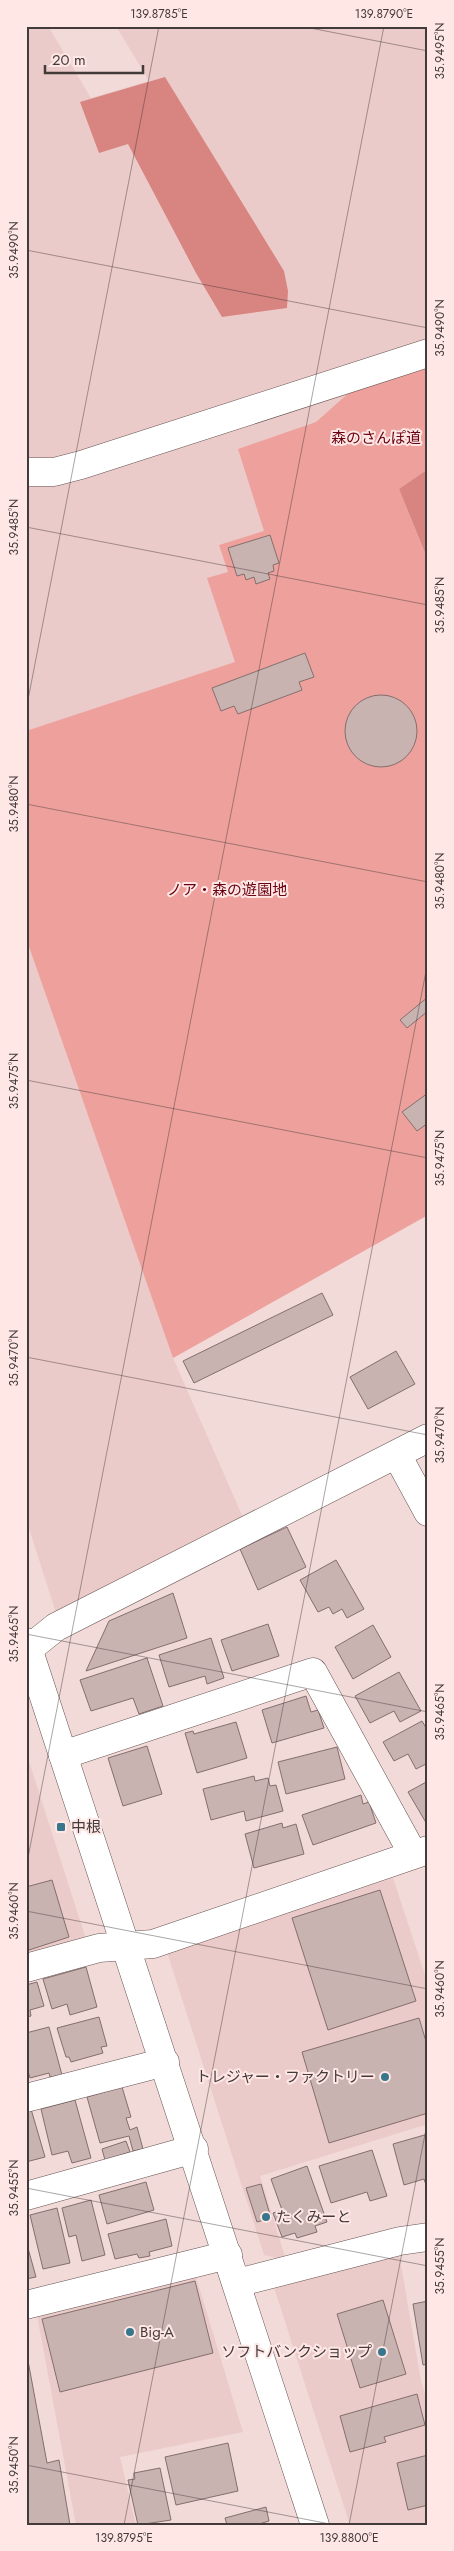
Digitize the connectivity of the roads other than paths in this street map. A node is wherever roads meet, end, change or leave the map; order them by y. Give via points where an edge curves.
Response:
1 (428, 353) edge
2 (26, 472) edge
3 (428, 1438) edge
4 (397, 1455) junction
5 (428, 1512) edge
6 (27, 1647) edge
7 (63, 1755) junction
8 (420, 1852) edge
9 (125, 1946) junction
10 (26, 1968) edge
11 (164, 2062) junction
12 (26, 2098) edge
13 (194, 2150) junction
14 (26, 2196) edge
15 (428, 2236) edge
16 (228, 2255) junction
17 (237, 2283) junction
18 (26, 2305) edge
19 (315, 2525) edge

1 - 2 street via 81,465 54,472
3 - 4 street
4 - 5 street
4 - 6 street via 56,1627
6 - 7 street
7 - 8 street via 313,1672
7 - 9 street
8 - 9 street via 153,1944
9 - 10 street via 99,1948
9 - 11 street
11 - 12 street
11 - 13 street
13 - 14 street
13 - 16 street
15 - 17 street via 400,2240
16 - 17 street
16 - 18 street
17 - 19 street

